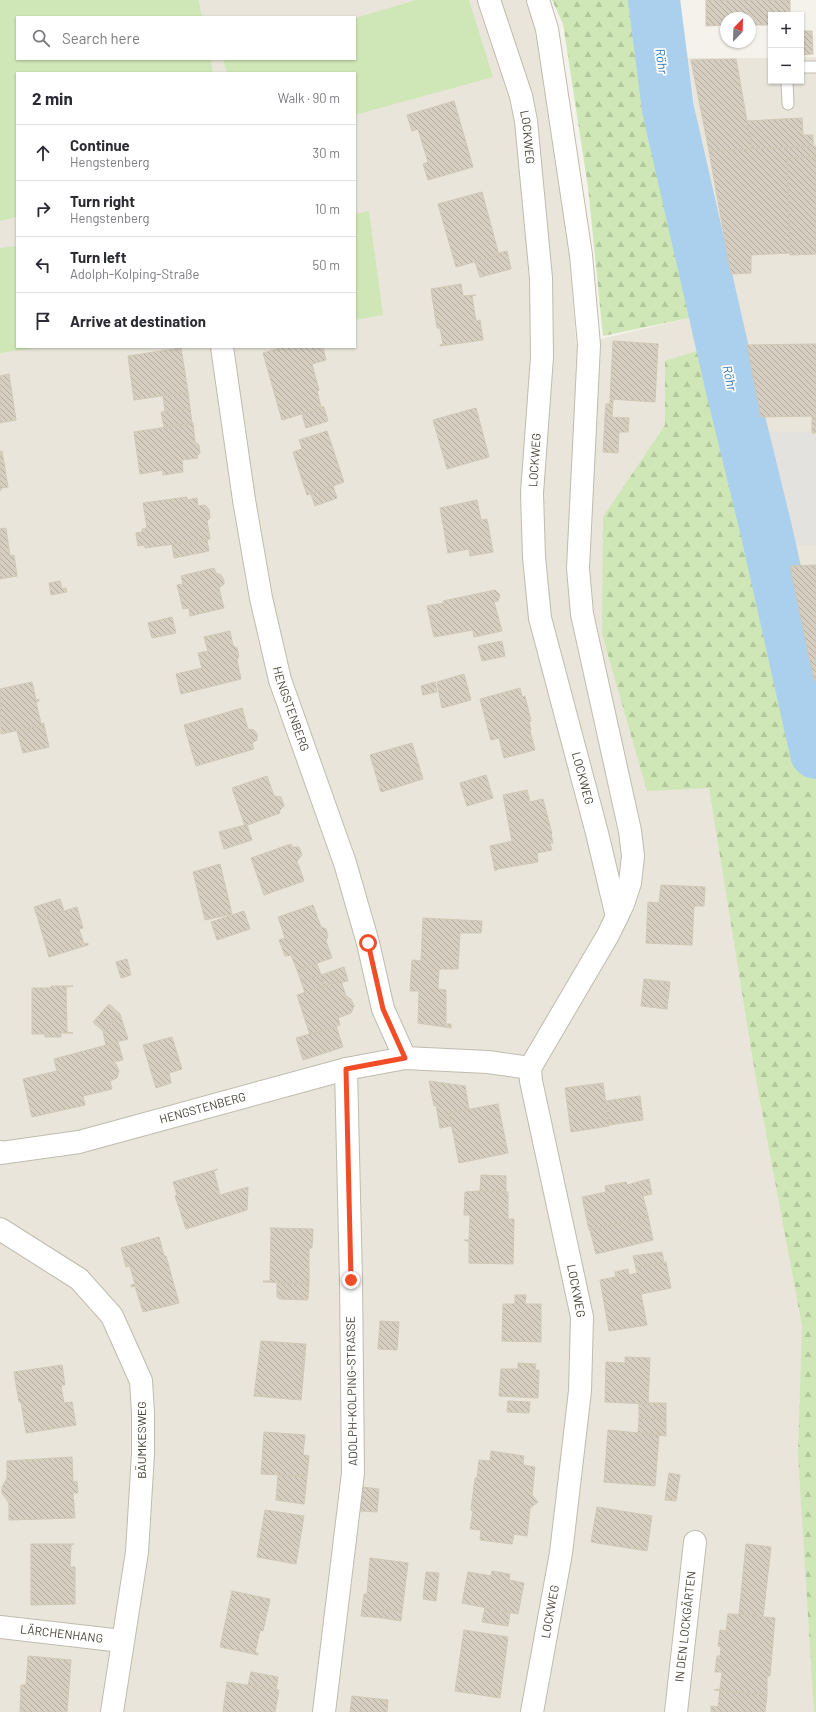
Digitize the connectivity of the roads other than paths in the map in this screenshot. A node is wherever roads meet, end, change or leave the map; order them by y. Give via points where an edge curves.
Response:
1 (489, 0) edge
2 (538, 0) edge
3 (804, 67) edge
4 (816, 67) edge
5 (787, 84) edge
6 (788, 104) dead end
7 (222, 348) edge
8 (617, 917) junction
9 (405, 1058) junction
10 (530, 1068) junction
11 (346, 1069) junction
12 (0, 1152) edge
13 (0, 1229) edge
14 (695, 1542) dead end
15 (0, 1627) edge
16 (122, 1641) junction
17 (112, 1712) edge
18 (324, 1712) edge
19 (532, 1712) edge
20 (676, 1712) edge

1 - 8 street, LOCKWEG via 521,96 526,121 541,278 542,357 532,493 540,618
2 - 8 street via 547,29 581,255 589,345 578,568 582,614 634,856 630,883
3 - 4 lane
5 - 6 lane
7 - 9 street, HENGSTENBERG via 261,598 280,680 346,863 383,1009
8 - 10 street
9 - 10 street, HENGSTENBERG via 488,1062
9 - 11 street, HENGSTENBERG
10 - 19 street, LOCKWEG via 530,1081 582,1317 580,1391 561,1553
11 - 12 street, HENGSTENBERG via 79,1142
11 - 18 street, ADOLPH-KOLPING-STRASSE via 353,1473
13 - 16 street, BÄUMKESWEG via 80,1279 112,1316 141,1381 143,1454 137,1552
14 - 20 street, IN DEN LOCKGÄRTEN
15 - 16 street, LÄRCHENHANG
16 - 17 street, BÄUMKESWEG

